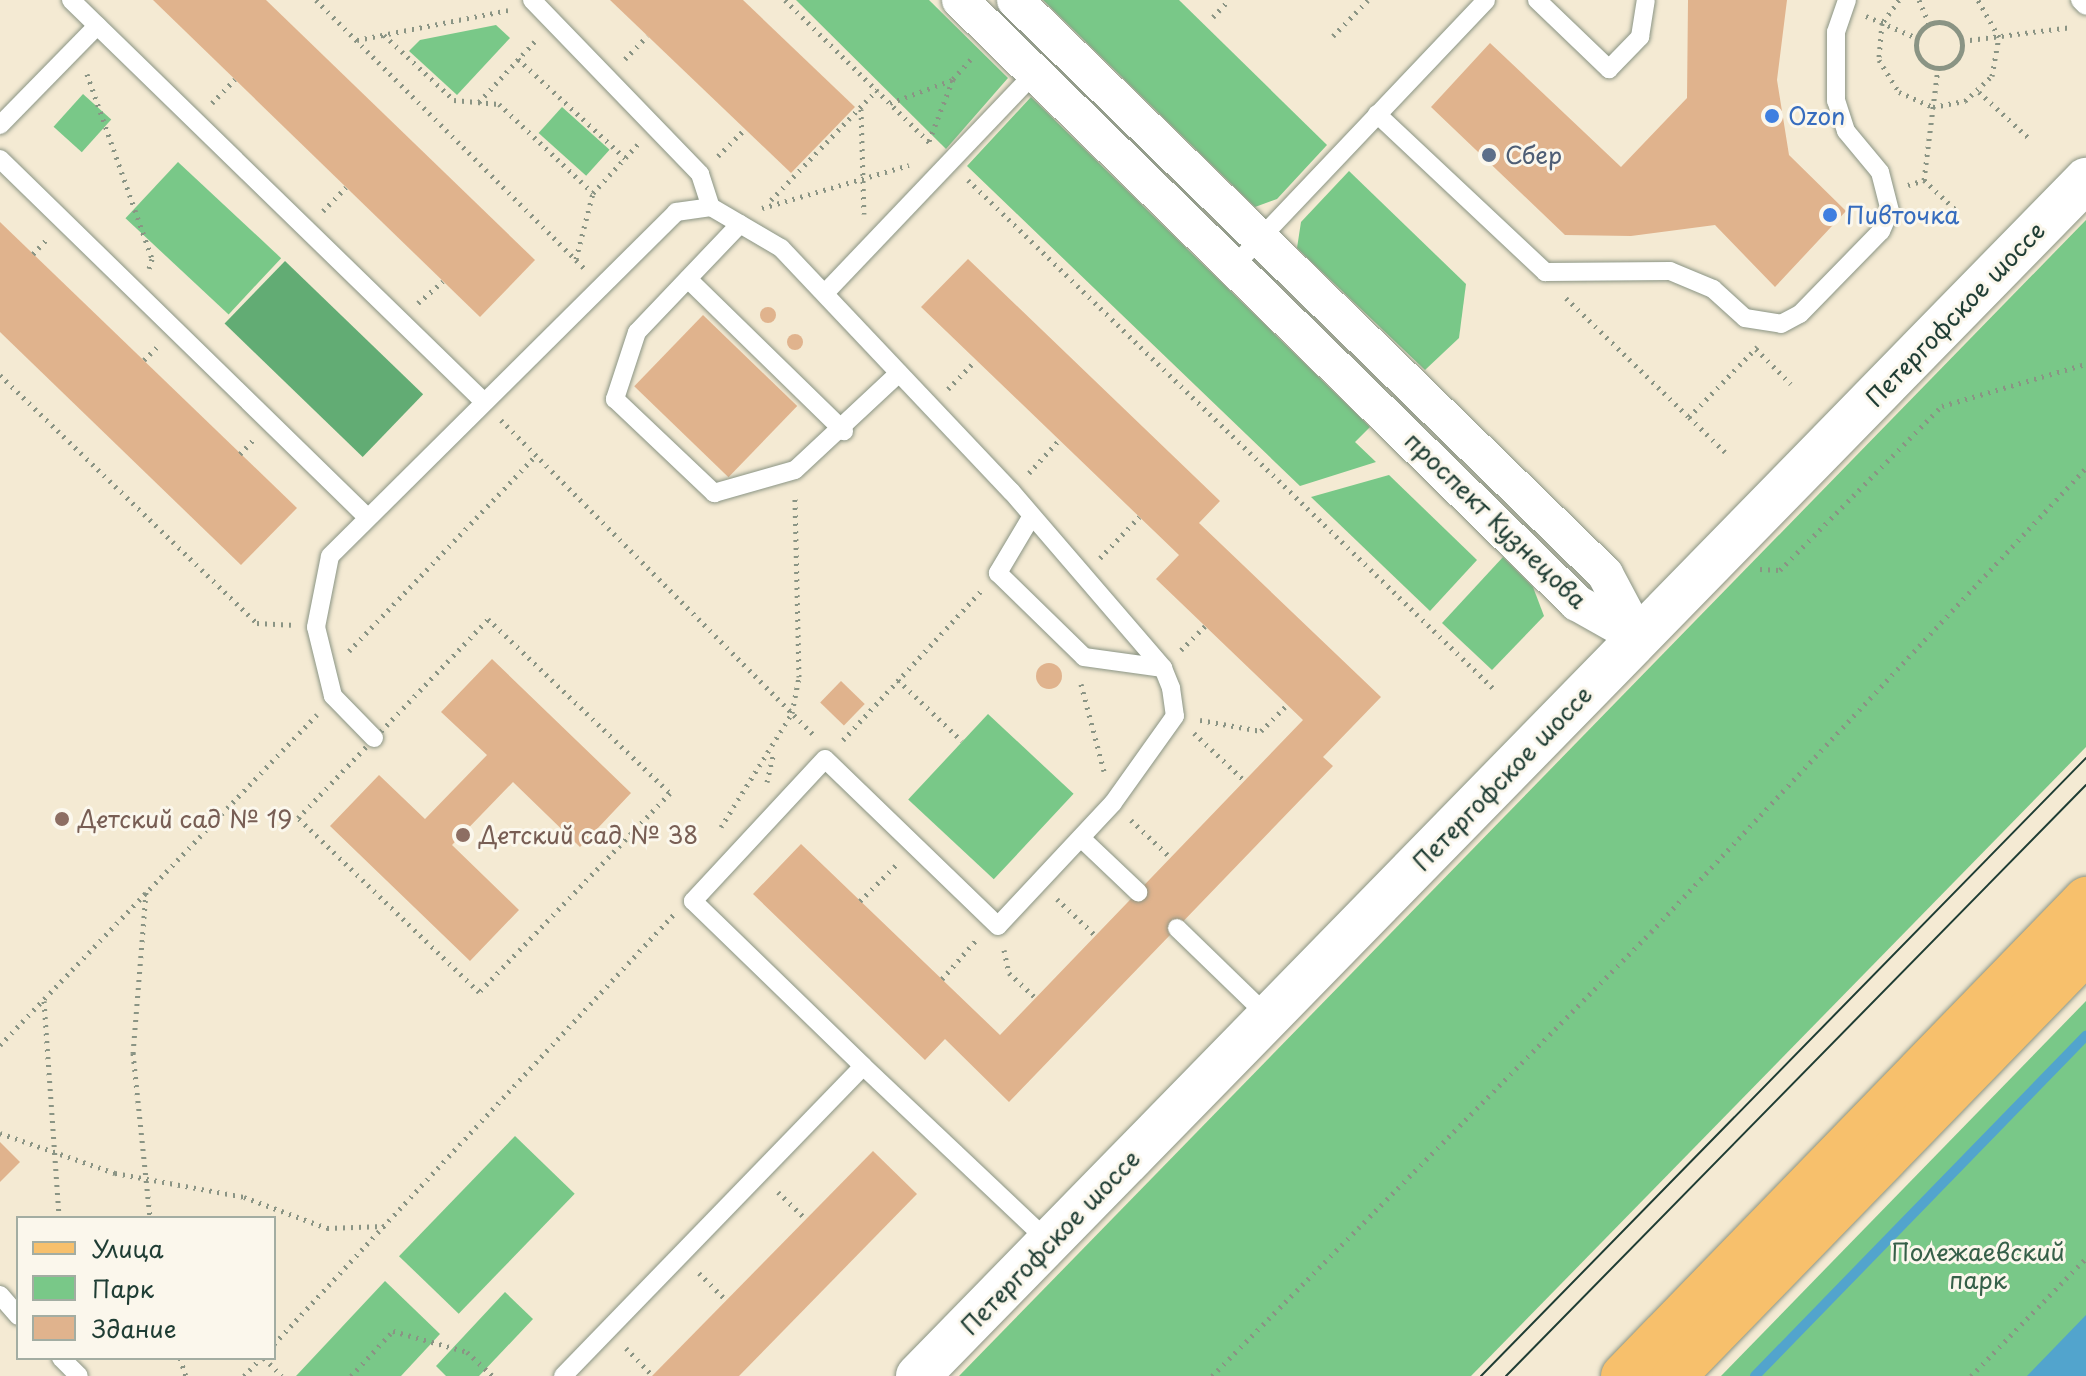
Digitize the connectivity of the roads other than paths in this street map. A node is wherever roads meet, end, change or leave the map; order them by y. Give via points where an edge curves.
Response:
1 (71, 0) edge
2 (960, 0) edge
3 (1015, 0) edge
4 (1486, 0) edge
5 (1537, 0) edge
6 (1646, 0) edge
7 (2080, 0) edge
8 (534, 2) edge
9 (1845, 3) edge
10 (2086, 6) edge
11 (97, 26) junction
12 (1061, 44) junction
13 (1035, 73) junction
14 (1377, 114) junction
15 (0, 125) edge
16 (0, 159) edge
17 (2086, 180) edge
18 (711, 207) junction
19 (740, 224) junction
20 (1259, 238) junction
21 (1234, 266) junction
22 (688, 279) junction
23 (826, 292) junction
24 (899, 373) junction
25 (481, 399) junction
26 (844, 431) junction
27 (367, 517) junction
28 (1030, 519) junction
29 (1639, 638) junction
30 (1163, 668) junction
31 (374, 738) road end
32 (1081, 838) junction
33 (1138, 892) dead end
34 (2086, 899) edge
35 (1177, 928) dead end
36 (2086, 952) edge
37 (1269, 1017) junction
38 (863, 1066) junction
39 (1049, 1242) junction
40 (0, 1295) edge
41 (16, 1314) edge
42 (63, 1360) edge
43 (79, 1376) edge
44 (563, 1376) edge
45 (918, 1376) edge
46 (1623, 1376) edge
47 (1674, 1376) edge

1 - 11 lane
2 - 13 street, проспект Кузнецова
3 - 12 street, проспект Кузнецова
4 - 14 lane
5 - 6 lane via 1609,69 1640,37
7 - 10 lane
8 - 18 lane via 700,174
9 - 14 lane via 1832,64 1836,101 1846,131 1889,192 1881,231 1800,314 1763,327 1692,277 1670,271 1545,272
11 - 15 lane
11 - 25 lane
12 - 13 lane
12 - 20 street, проспект Кузнецова
13 - 21 street, проспект Кузнецова
13 - 23 lane
14 - 20 lane
16 - 27 lane
17 - 29 street, Петергофское шоссе
18 - 19 lane
18 - 25 lane via 676,212
19 - 22 lane
19 - 23 lane via 781,248
20 - 21 lane
20 - 29 street, проспект Кузнецова via 1605,574
21 - 29 street, проспект Кузнецова via 1577,603
22 - 26 lane
22 - 26 lane via 637,332 615,399 714,493 795,470
23 - 24 lane
24 - 26 lane
24 - 28 lane via 928,410 1011,491
25 - 27 lane
27 - 31 lane via 330,556 316,627 333,696
28 - 30 lane via 1086,574
28 - 30 lane via 998,573 1084,657
29 - 37 street, Петергофское шоссе
30 - 32 lane via 1175,716
32 - 33 lane
32 - 38 lane via 996,923 825,759 693,901
34 - 46 main road
35 - 37 lane
36 - 47 main road
37 - 39 street, Петергофское шоссе
38 - 39 lane
38 - 44 lane
39 - 45 street, Петергофское шоссе
40 - 41 lane
42 - 43 lane

